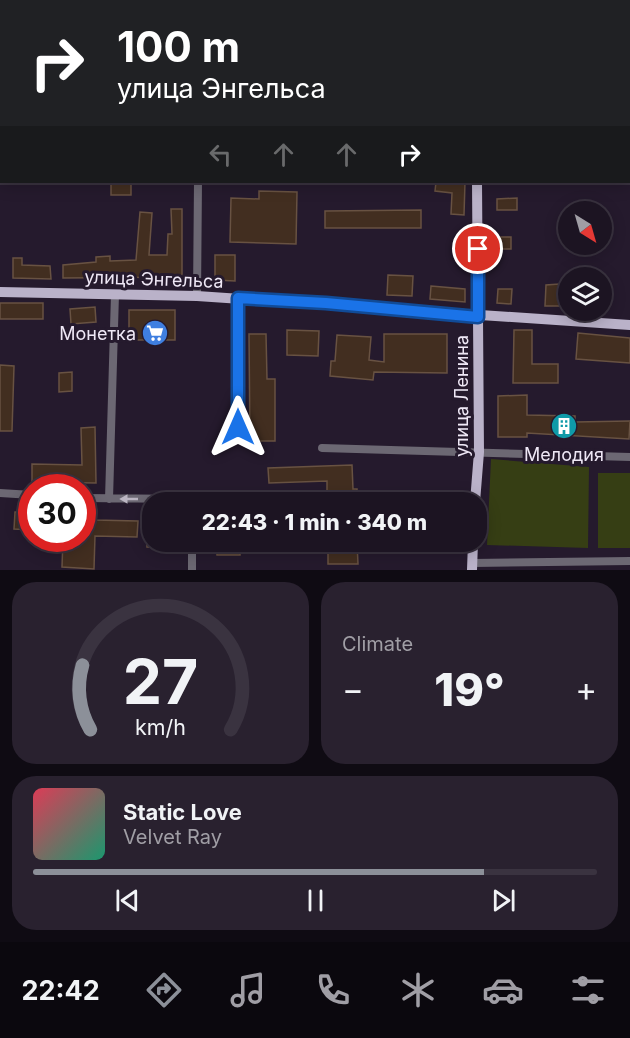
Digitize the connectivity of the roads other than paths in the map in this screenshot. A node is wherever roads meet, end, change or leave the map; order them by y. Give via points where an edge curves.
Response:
1 (198, 183) edge
2 (477, 183) edge
3 (0, 292) edge
4 (115, 294) junction
5 (197, 296) junction
6 (238, 298) junction
7 (478, 317) junction
8 (630, 325) edge
9 (238, 427) dead end
10 (322, 448) dead end
11 (479, 452) junction
12 (630, 457) edge
13 (477, 492) edge
14 (0, 493) edge
15 (18, 494) edge
16 (96, 499) edge
17 (109, 499) junction
18 (142, 500) edge
19 (192, 552) edge
20 (630, 561) edge
21 (472, 566) edge
22 (192, 570) edge

1 - 5 street
2 - 7 main road, улица Ленина
3 - 4 main road, улица Энгельса
4 - 5 main road, улица Энгельса
4 - 17 street
5 - 6 main road, улица Энгельса
6 - 7 main road, улица Энгельса
6 - 9 street
7 - 8 main road, улица Энгельса
7 - 11 main road, улица Ленина
10 - 11 street
11 - 12 street
11 - 13 main road, улица Ленина
14 - 15 street
16 - 17 street
18 -> 17 street
19 - 22 street
20 - 21 street

